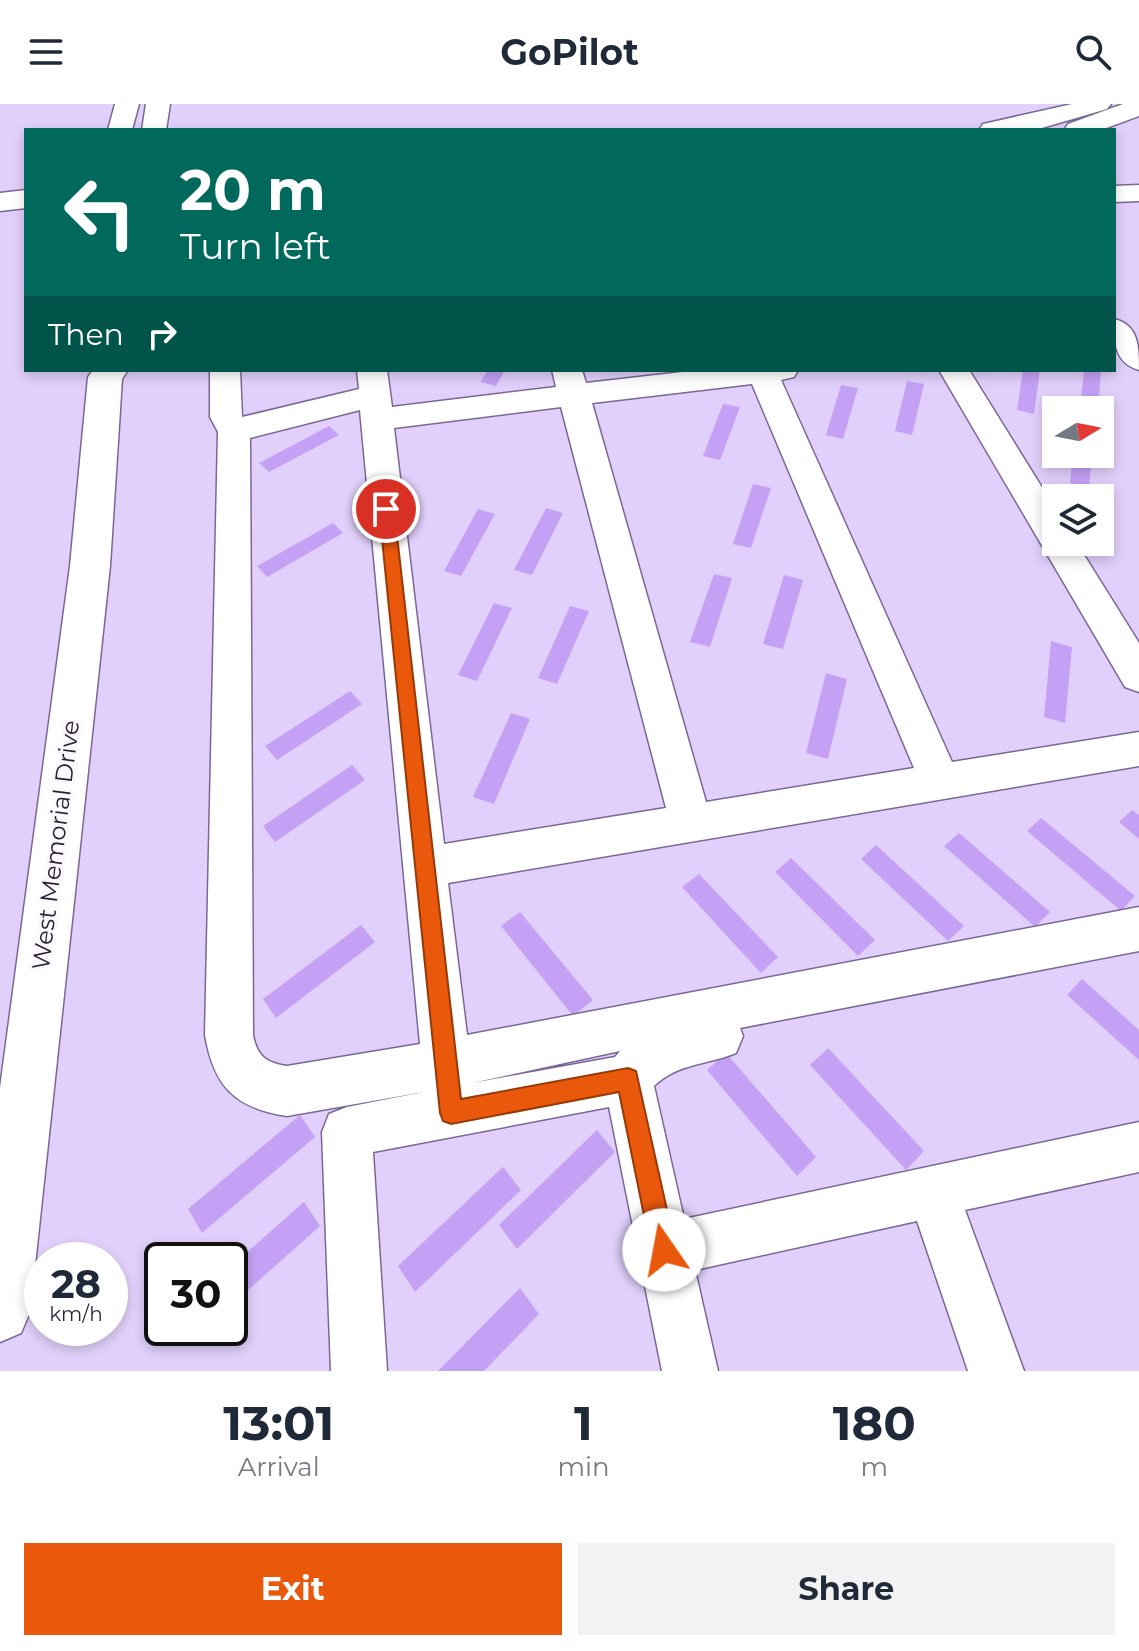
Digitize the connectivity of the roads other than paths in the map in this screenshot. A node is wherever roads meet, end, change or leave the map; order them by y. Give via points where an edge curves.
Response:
1 (127, 104) edge
2 (158, 104) edge
3 (1098, 104) edge
4 (1139, 107) edge
5 (121, 128) edge
6 (154, 128) edge
7 (1003, 128) edge
8 (1082, 128) edge
9 (24, 179) edge
10 (0, 181) edge
11 (1139, 193) edge
12 (1116, 194) edge
13 (24, 199) edge
14 (0, 202) edge
15 (1116, 331) edge
16 (1139, 360) edge
17 (106, 372) edge
18 (225, 372) edge
19 (752, 372) edge
20 (769, 372) edge
21 (955, 372) edge
22 (570, 383) edge
23 (374, 395) edge
24 (234, 432) junction
25 (1042, 516) edge
26 (1066, 556) edge
27 (1139, 676) edge
28 (1139, 749) edge
29 (941, 783) junction
30 (691, 824) junction
31 (425, 867) junction
32 (1139, 929) edge
33 (1139, 955) edge
34 (628, 1079) junction
35 (449, 1088) junction
36 (1139, 1147) edge
37 (933, 1193) junction
38 (664, 1250) junction
39 (0, 1312) edge
40 (359, 1371) edge
41 (690, 1371) edge
42 (996, 1371) edge

1 - 5 street
2 - 6 street
3 - 7 main road
4 - 8 main road
9 - 10 main road
11 - 12 street
13 - 14 main road
15 - 16 street
17 - 39 main road, West Memorial Drive via 90,566
18 - 24 street via 226,417
19 - 22 street
20 - 29 street
21 - 25 street
22 - 23 street
22 - 30 street
23 - 24 street
23 - 31 street
24 - 35 street via 232,1057 245,1076 264,1088
26 - 27 street
28 - 29 street
29 - 30 street
30 - 31 street
31 - 35 street
32 - 35 street via 534,1044
33 - 34 street via 671,1045 645,1058
34 - 35 street
34 - 38 street
35 - 40 street via 347,1132
36 - 37 street
37 - 38 street
37 - 42 street
38 - 41 street

